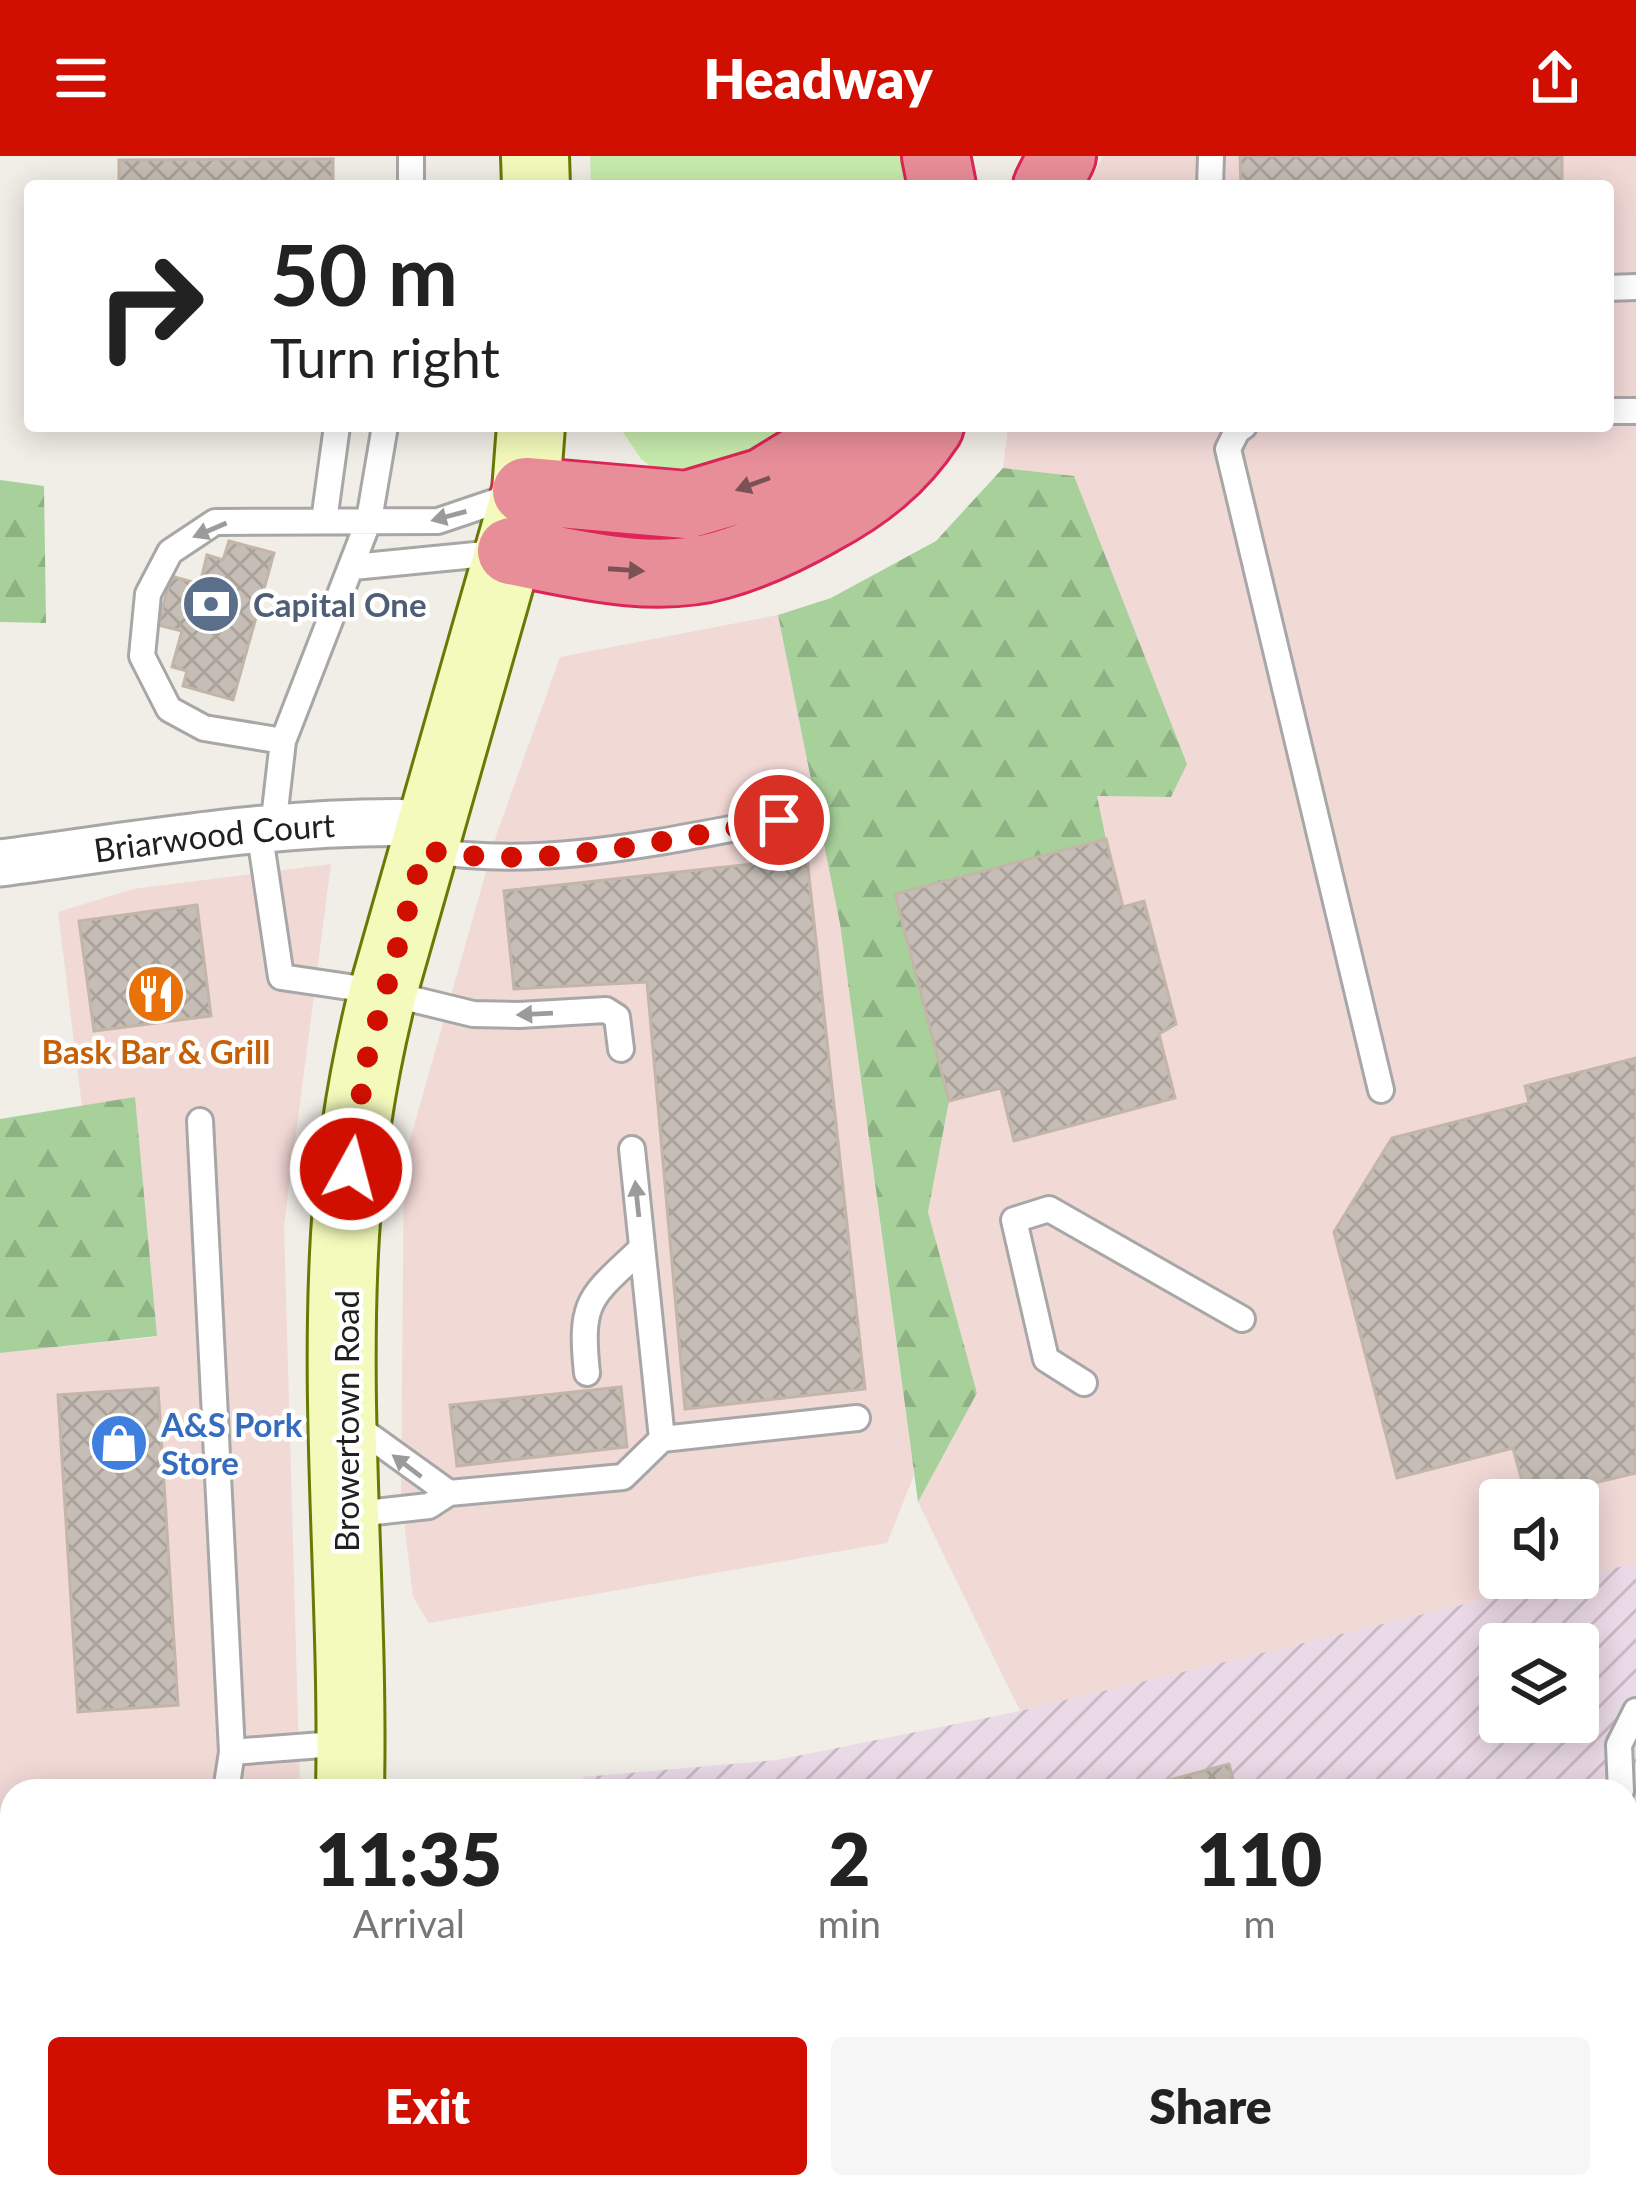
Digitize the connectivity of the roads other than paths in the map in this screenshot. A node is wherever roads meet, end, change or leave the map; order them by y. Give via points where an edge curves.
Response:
1 (336, 432) edge
2 (384, 432) edge
3 (531, 432) edge
4 (845, 432) edge
5 (926, 432) edge
6 (1236, 432) edge
7 (369, 520) junction
8 (324, 521) junction
9 (519, 521) junction
10 (353, 567) junction
11 (283, 741) junction
12 (779, 820) dead end
13 (266, 828) junction
14 (428, 837) junction
15 (0, 863) edge
16 (383, 992) junction
17 (621, 1049) dead end
18 (1381, 1090) dead end
19 (200, 1121) dead end
20 (632, 1149) dead end
21 (642, 1248) junction
22 (1243, 1319) dead end
23 (587, 1372) dead end
24 (1084, 1383) dead end
25 (344, 1418) junction
26 (857, 1418) dead end
27 (662, 1439) junction
28 (449, 1493) junction
29 (346, 1516) junction
30 (1636, 1712) edge
31 (232, 1752) junction
32 (350, 1767) edge
33 (228, 1779) edge
34 (1620, 1779) edge

1 - 8 lane
2 - 7 lane
3 - 9 street, Browertown Road
4 -> 9 highway via 764,482 687,505
9 -> 5 highway via 594,568 716,567 858,501
6 - 18 lane via 1228,449
7 - 8 lane
9 -> 7 lane
7 - 10 lane
8 -> 11 lane via 214,523 170,552 148,593 142,656 169,709 204,728
9 - 10 lane
9 - 14 street, Browertown Road
10 - 11 lane
11 - 13 lane
12 - 14 lane via 556,858 476,859
13 - 14 street, Briarwood Court via 358,820
13 - 15 street, Briarwood Court
13 - 16 lane via 281,976
14 - 16 street, Browertown Road
17 -> 16 lane via 617,1017 606,1010 473,1014
16 - 25 street, Browertown Road via 365,1066 345,1236
19 - 31 lane
21 -> 20 lane
21 - 23 lane via 588,1304
21 - 27 lane
22 - 24 lane via 1049,1210 1014,1220 1046,1359
28 -> 25 lane
25 - 29 street, Browertown Road
26 - 27 lane
27 - 28 lane via 623,1477
28 - 29 lane via 429,1507
29 - 32 street, Browertown Road
30 - 34 lane via 1619,1745
31 - 32 lane
31 - 33 lane

